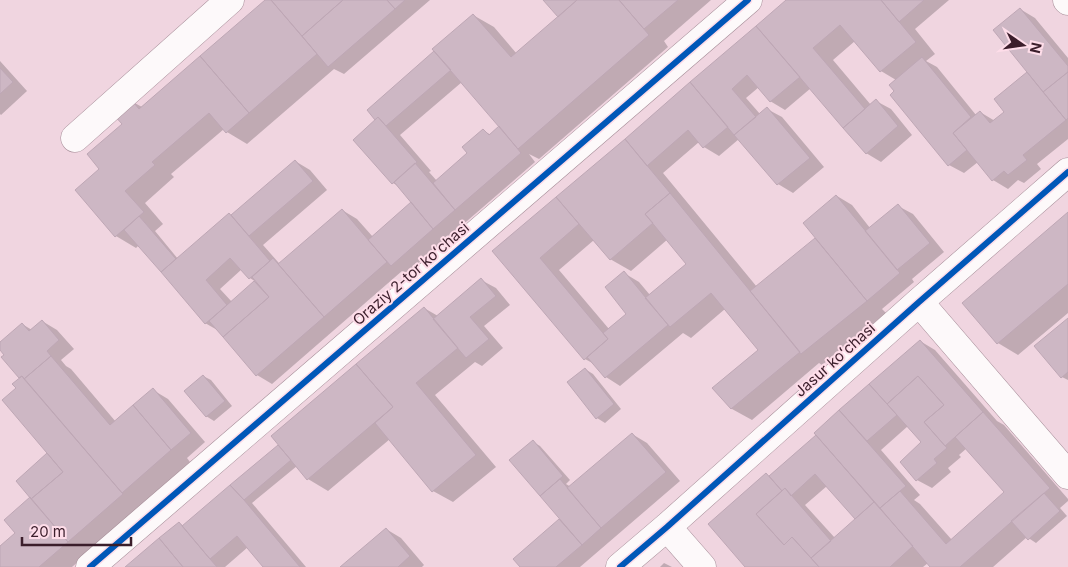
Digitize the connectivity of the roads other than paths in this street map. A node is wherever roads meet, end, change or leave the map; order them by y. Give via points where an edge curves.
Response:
1 (230, 0) edge
2 (748, 0) edge
3 (76, 138) dead end
4 (1068, 172) edge
5 (919, 302) junction
6 (1068, 475) edge
7 (667, 527) junction
8 (90, 567) edge
9 (620, 567) edge
10 (702, 567) edge

1 - 3 street
2 - 8 street, Oraziy 2-tor koʻchasi
4 - 5 street, Jasur koʻchasi
5 - 6 street
5 - 7 street, Jasur koʻchasi
7 - 9 street, Jasur koʻchasi
7 - 10 street

